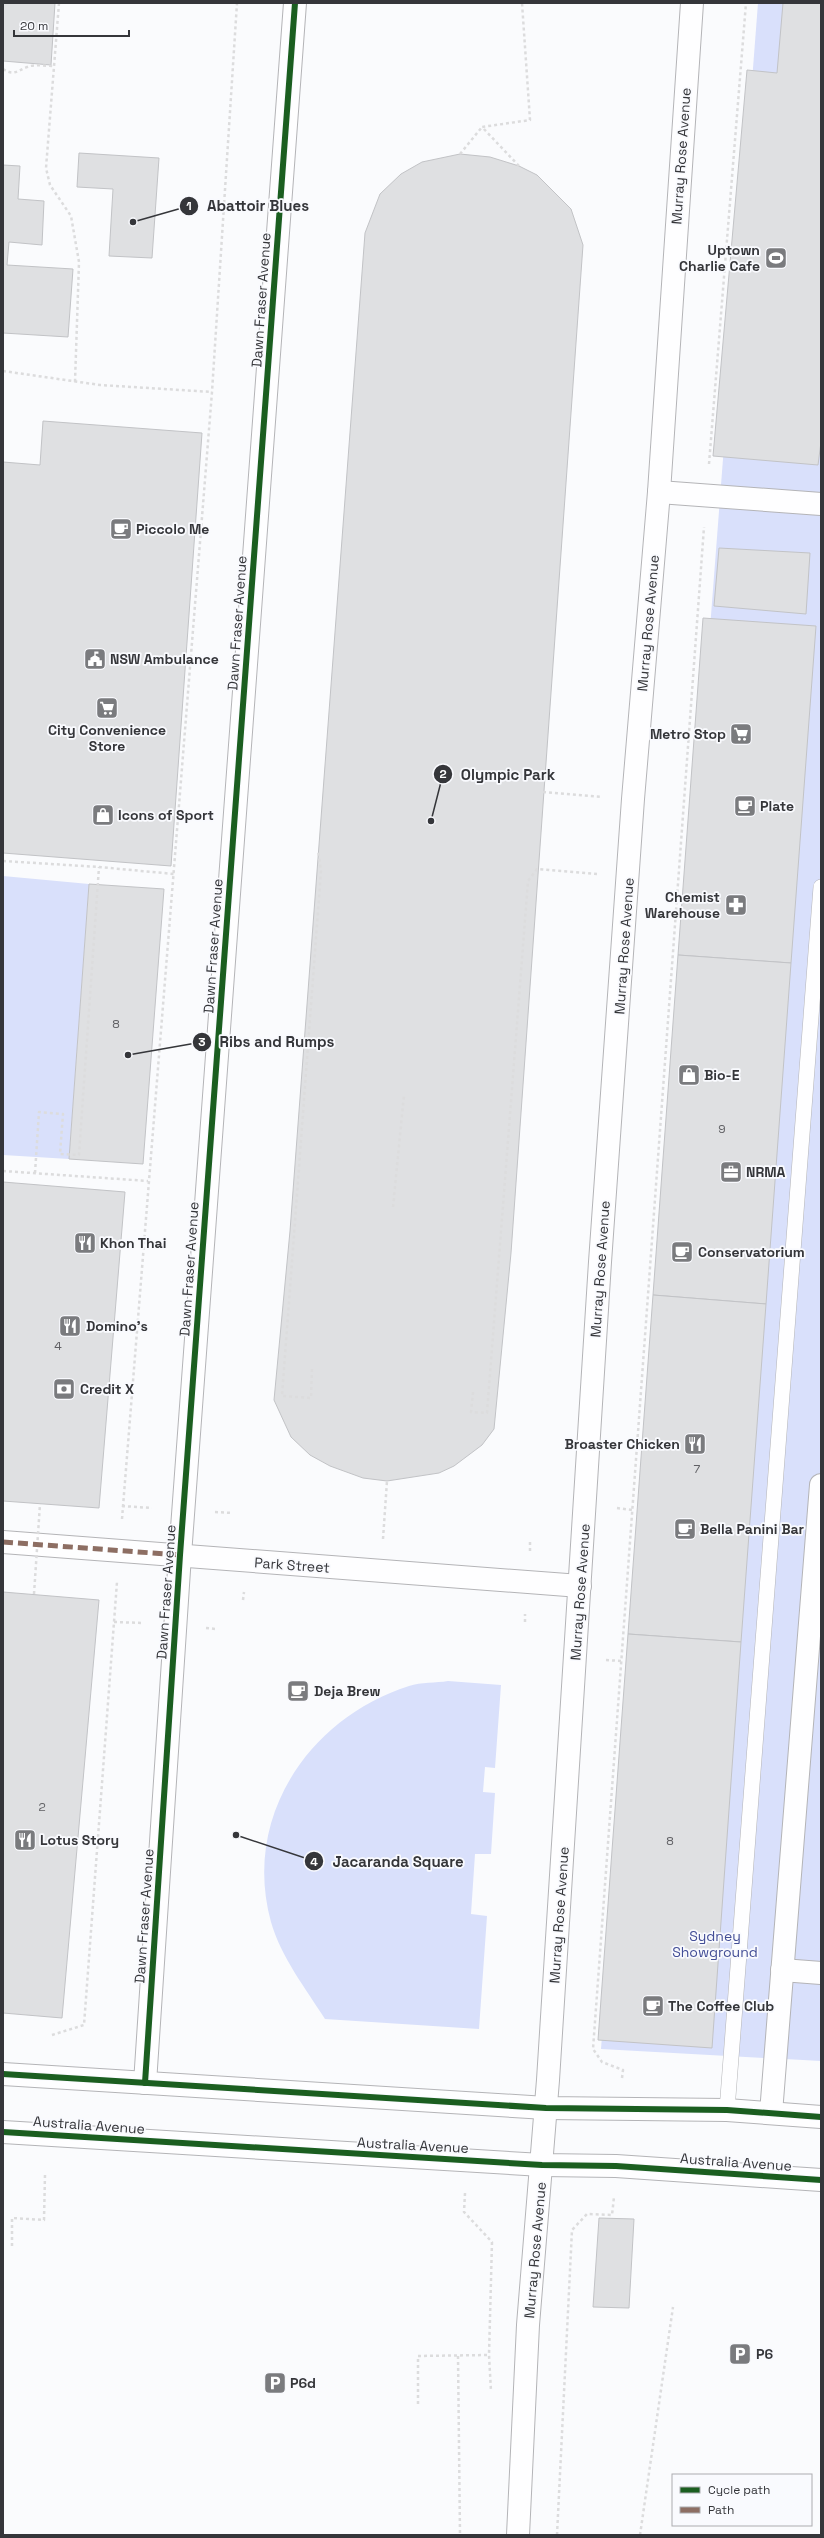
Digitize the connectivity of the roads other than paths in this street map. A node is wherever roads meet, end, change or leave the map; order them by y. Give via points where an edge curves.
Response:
1 (295, 3) edge
2 (692, 3) edge
3 (659, 492) junction
4 (821, 504) edge
5 (821, 887) edge
6 (821, 1485) edge
7 (3, 1542) edge
8 (180, 1555) junction
9 (580, 1586) junction
10 (782, 1970) junction
11 (821, 1973) edge
12 (3, 2074) edge
13 (145, 2083) junction
14 (546, 2108) junction
15 (727, 2110) junction
16 (771, 2113) junction
17 (821, 2117) edge
18 (3, 2132) edge
19 (542, 2165) junction
20 (821, 2180) edge
21 (518, 2535) edge

1 - 8 street, Dawn Fraser Avenue
2 - 3 street, Murray Rose Avenue
3 - 4 street
3 - 9 street, Murray Rose Avenue via 633,799
5 - 15 lane
6 - 10 street
7 - 8 street, Park Street
8 - 9 street, Park Street
8 - 13 street, Dawn Fraser Avenue
9 - 14 street, Murray Rose Avenue
10 - 11 street
10 - 16 street
12 - 13 street
13 - 14 street
14 - 15 street
14 - 19 street, Murray Rose Avenue
15 - 16 street
16 - 17 street
18 - 19 street, Australia Avenue
19 - 20 street, Australia Avenue via 616,2166
19 - 21 street, Murray Rose Avenue via 528,2325

